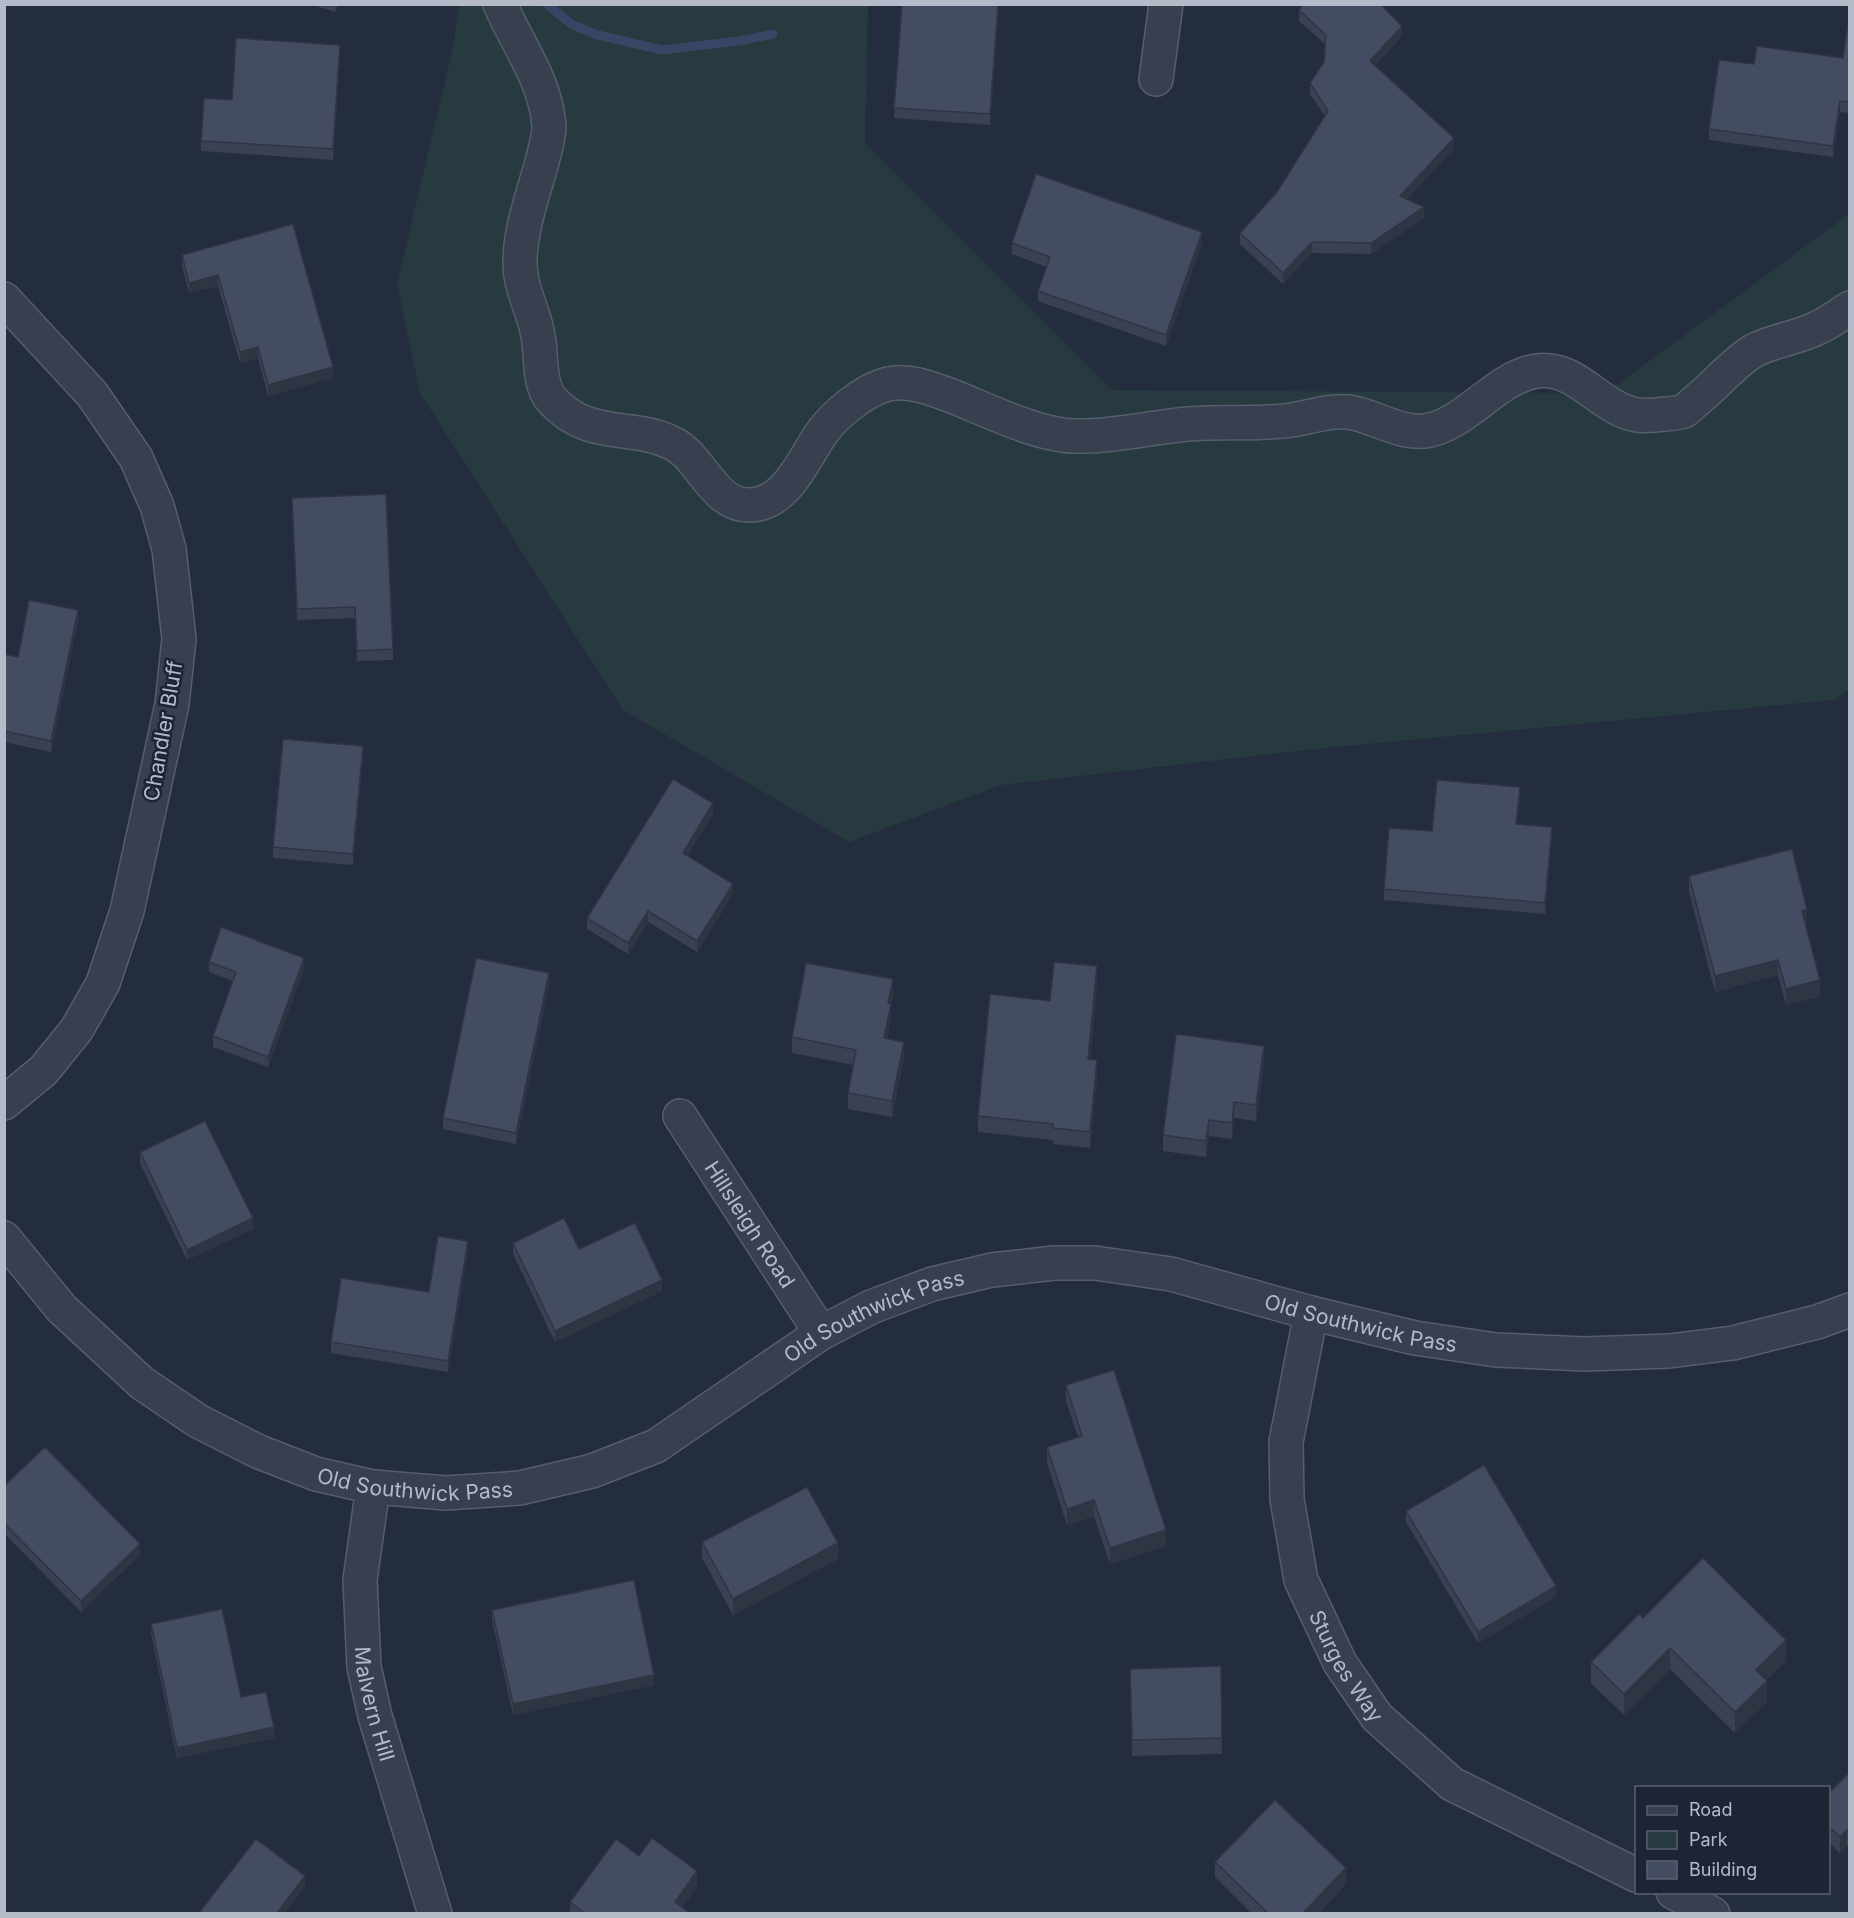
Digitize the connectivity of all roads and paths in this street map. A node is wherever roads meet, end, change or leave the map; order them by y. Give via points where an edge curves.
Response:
1 (500, 4) edge
2 (1166, 4) edge
3 (1156, 79) dead end
4 (4, 299) edge
5 (1850, 308) edge
6 (4, 1103) edge
7 (680, 1116) dead end
8 (4, 1238) edge
9 (1850, 1310) edge
10 (1311, 1313) junction
11 (821, 1333) junction
12 (373, 1487) junction
13 (1635, 1875) edge
14 (1675, 1894) edge
15 (435, 1914) edge
16 (1713, 1914) edge

1 - 5 street via 544,95 549,123 525,220 520,263 522,288 538,331 546,394 565,412 585,423 671,442 690,455 707,479 738,504 767,501 784,488 822,431 841,412 889,383 917,384 1027,425 1077,436 1195,423 1294,420 1347,411 1398,427 1428,431 1446,424 1529,372 1550,370 1575,379 1636,415 1659,415 1683,412 1751,352 1817,328
2 - 3 street
4 - 6 street, Chandler Bluff via 92,394 136,458 169,549 179,639 172,704 127,911 103,983 77,1029 44,1070
7 - 11 street, Hillsleigh Road
8 - 12 street, Old Southwick Pass via 62,1309 142,1383 198,1421 257,1451 316,1474
9 - 10 street, Old Southwick Pass via 1733,1343 1670,1351 1585,1354 1496,1350 1415,1338
10 - 11 street, Old Southwick Pass via 1172,1274 1095,1263 1054,1263 992,1270 932,1284 871,1307
10 - 13 street, Sturges Way via 1286,1442 1287,1499 1301,1580 1340,1663 1377,1717 1452,1784
11 - 12 street, Old Southwick Pass via 656,1446 592,1471 520,1488 446,1493
12 - 15 street, Malvern Hill via 360,1580 364,1667
14 - 16 street

